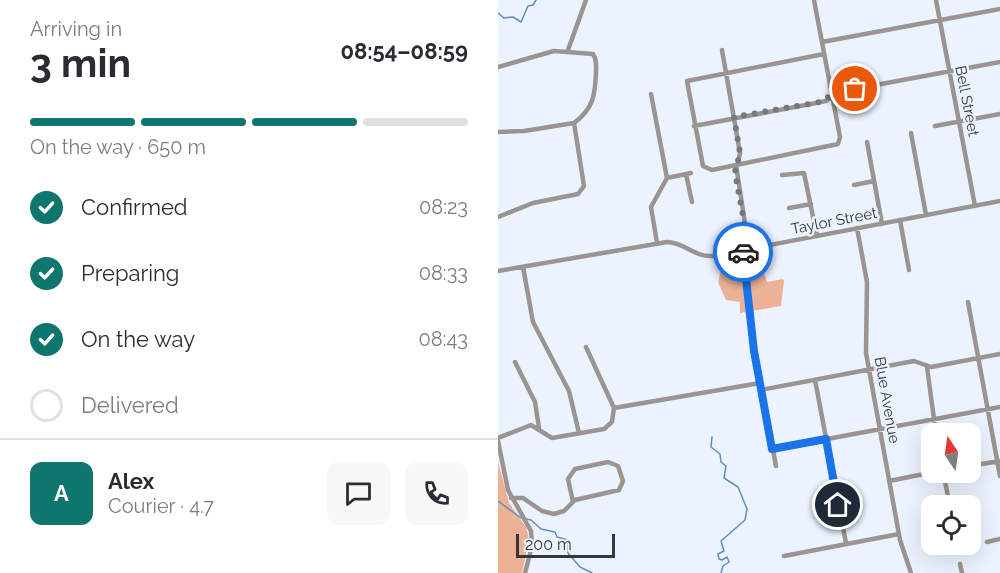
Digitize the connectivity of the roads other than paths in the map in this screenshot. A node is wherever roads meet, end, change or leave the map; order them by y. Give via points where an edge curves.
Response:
1 (586, 0) edge
2 (814, 0) edge
3 (936, 0) edge
4 (1000, 9) edge
5 (940, 20) junction
6 (822, 42) junction
7 (568, 50) junction
8 (722, 50) dead end
9 (824, 54) junction
10 (1000, 62) edge
11 (498, 68) edge
12 (726, 72) junction
13 (949, 72) junction
14 (651, 94) dead end
15 (832, 95) junction
16 (1000, 114) edge
17 (734, 117) junction
18 (959, 121) junction
19 (574, 123) junction
20 (694, 126) junction
21 (935, 126) dead end
22 (498, 132) edge
23 (911, 133) dead end
24 (867, 142) dead end
25 (737, 164) junction
26 (782, 176) dead end
27 (667, 178) junction
28 (874, 182) junction
29 (854, 185) dead end
30 (1000, 201) edge
31 (692, 202) dead end
32 (811, 204) junction
33 (975, 206) junction
34 (789, 208) dead end
35 (927, 215) junction
36 (498, 217) edge
37 (900, 220) junction
38 (882, 224) junction
39 (857, 228) junction
40 (817, 236) junction
41 (657, 243) junction
42 (746, 250) junction
43 (523, 267) junction
44 (499, 270) edge
45 (909, 270) dead end
46 (968, 302) dead end
47 (586, 347) dead end
48 (1000, 354) edge
49 (978, 358) junction
50 (515, 362) dead end
51 (927, 367) junction
52 (869, 370) junction
53 (815, 380) junction
54 (760, 383) junction
55 (761, 390) junction
56 (1000, 407) edge
57 (614, 408) junction
58 (987, 409) junction
59 (934, 419) junction
60 (935, 423) edge
61 (539, 428) junction
62 (880, 429) junction
63 (579, 433) junction
64 (826, 439) junction
65 (498, 440) edge
66 (772, 449) junction
67 (999, 461) edge
68 (981, 464) edge
69 (776, 466) dead end
70 (921, 475) edge
71 (1000, 476) edge
72 (889, 481) junction
73 (511, 498) junction
74 (573, 502) junction
75 (899, 534) junction
76 (1000, 539) edge
77 (987, 542) dead end
78 (846, 543) junction
79 (784, 556) dead end
80 (960, 564) dead end
81 (525, 573) edge
82 (911, 573) edge
83 (962, 573) edge

1 - 7 street
2 - 6 street
3 - 5 street, Bell Street
4 - 5 street
5 - 6 street
5 - 13 street, Bell Street
6 - 9 street
7 - 11 street via 547,52
7 - 19 street via 591,52 596,58 593,101
8 - 12 street
9 - 12 street
9 - 15 street
10 - 13 street
12 - 17 street
12 - 20 street via 687,81
13 - 15 street
13 - 18 street, Bell Street
14 - 27 street
15 - 17 street via 820,102
15 - 25 street via 838,144
16 - 18 street
17 - 20 street
17 - 25 street via 740,153
18 - 21 street
18 - 33 street, Bell Street
19 - 22 street via 524,132
19 - 36 street via 584,183 581,193 533,203
20 - 25 street via 700,162 708,169
23 - 35 street
24 - 28 street
25 - 42 street
26 - 32 street via 804,172
27 - 31 street via 689,173
27 - 41 street via 651,207
28 - 29 street
28 - 38 street
30 - 33 street, Taylor Street
32 - 34 street
32 - 40 street
33 - 35 street, Taylor Street
35 - 37 street, Taylor Street
37 - 38 street, Taylor Street
37 - 45 street
38 - 39 street, Taylor Street
39 - 40 street, Taylor Street
39 - 52 street, Blue Avenue via 867,282 864,337
40 - 42 street, Taylor Street
41 - 42 street, Taylor Street via 673,242 704,256
41 - 43 street, Taylor Street
42 - 54 street
43 - 44 street, Taylor Street
43 - 63 street via 533,322 571,396
46 - 49 street
47 - 57 street
48 - 49 street
49 - 51 street
49 - 58 street
50 - 61 street via 535,402
51 - 52 street via 918,361
51 - 59 street
52 - 53 street
52 - 62 street, Blue Avenue
53 - 55 street
53 - 64 street
54 - 55 street
54 - 57 street
55 - 66 street
56 - 58 street
57 - 63 street via 610,426
58 - 59 street
58 - 67 street
59 - 60 street
59 - 62 street
61 - 63 street via 552,438
61 - 65 street via 526,427
62 - 64 street
62 - 72 street, Blue Avenue
64 - 66 street
64 - 78 street
65 - 73 street
66 - 69 street
67 - 68 street
67 - 71 street
70 - 72 street
72 - 75 street, Blue Avenue
73 - 74 street via 523,498 550,514 564,511
73 - 81 street via 532,540
74 - 74 street via 619,490 623,481 618,466 608,462 574,469 568,479
75 - 78 street
75 - 82 street, Blue Avenue
76 - 77 street
78 - 79 street
80 - 83 street

